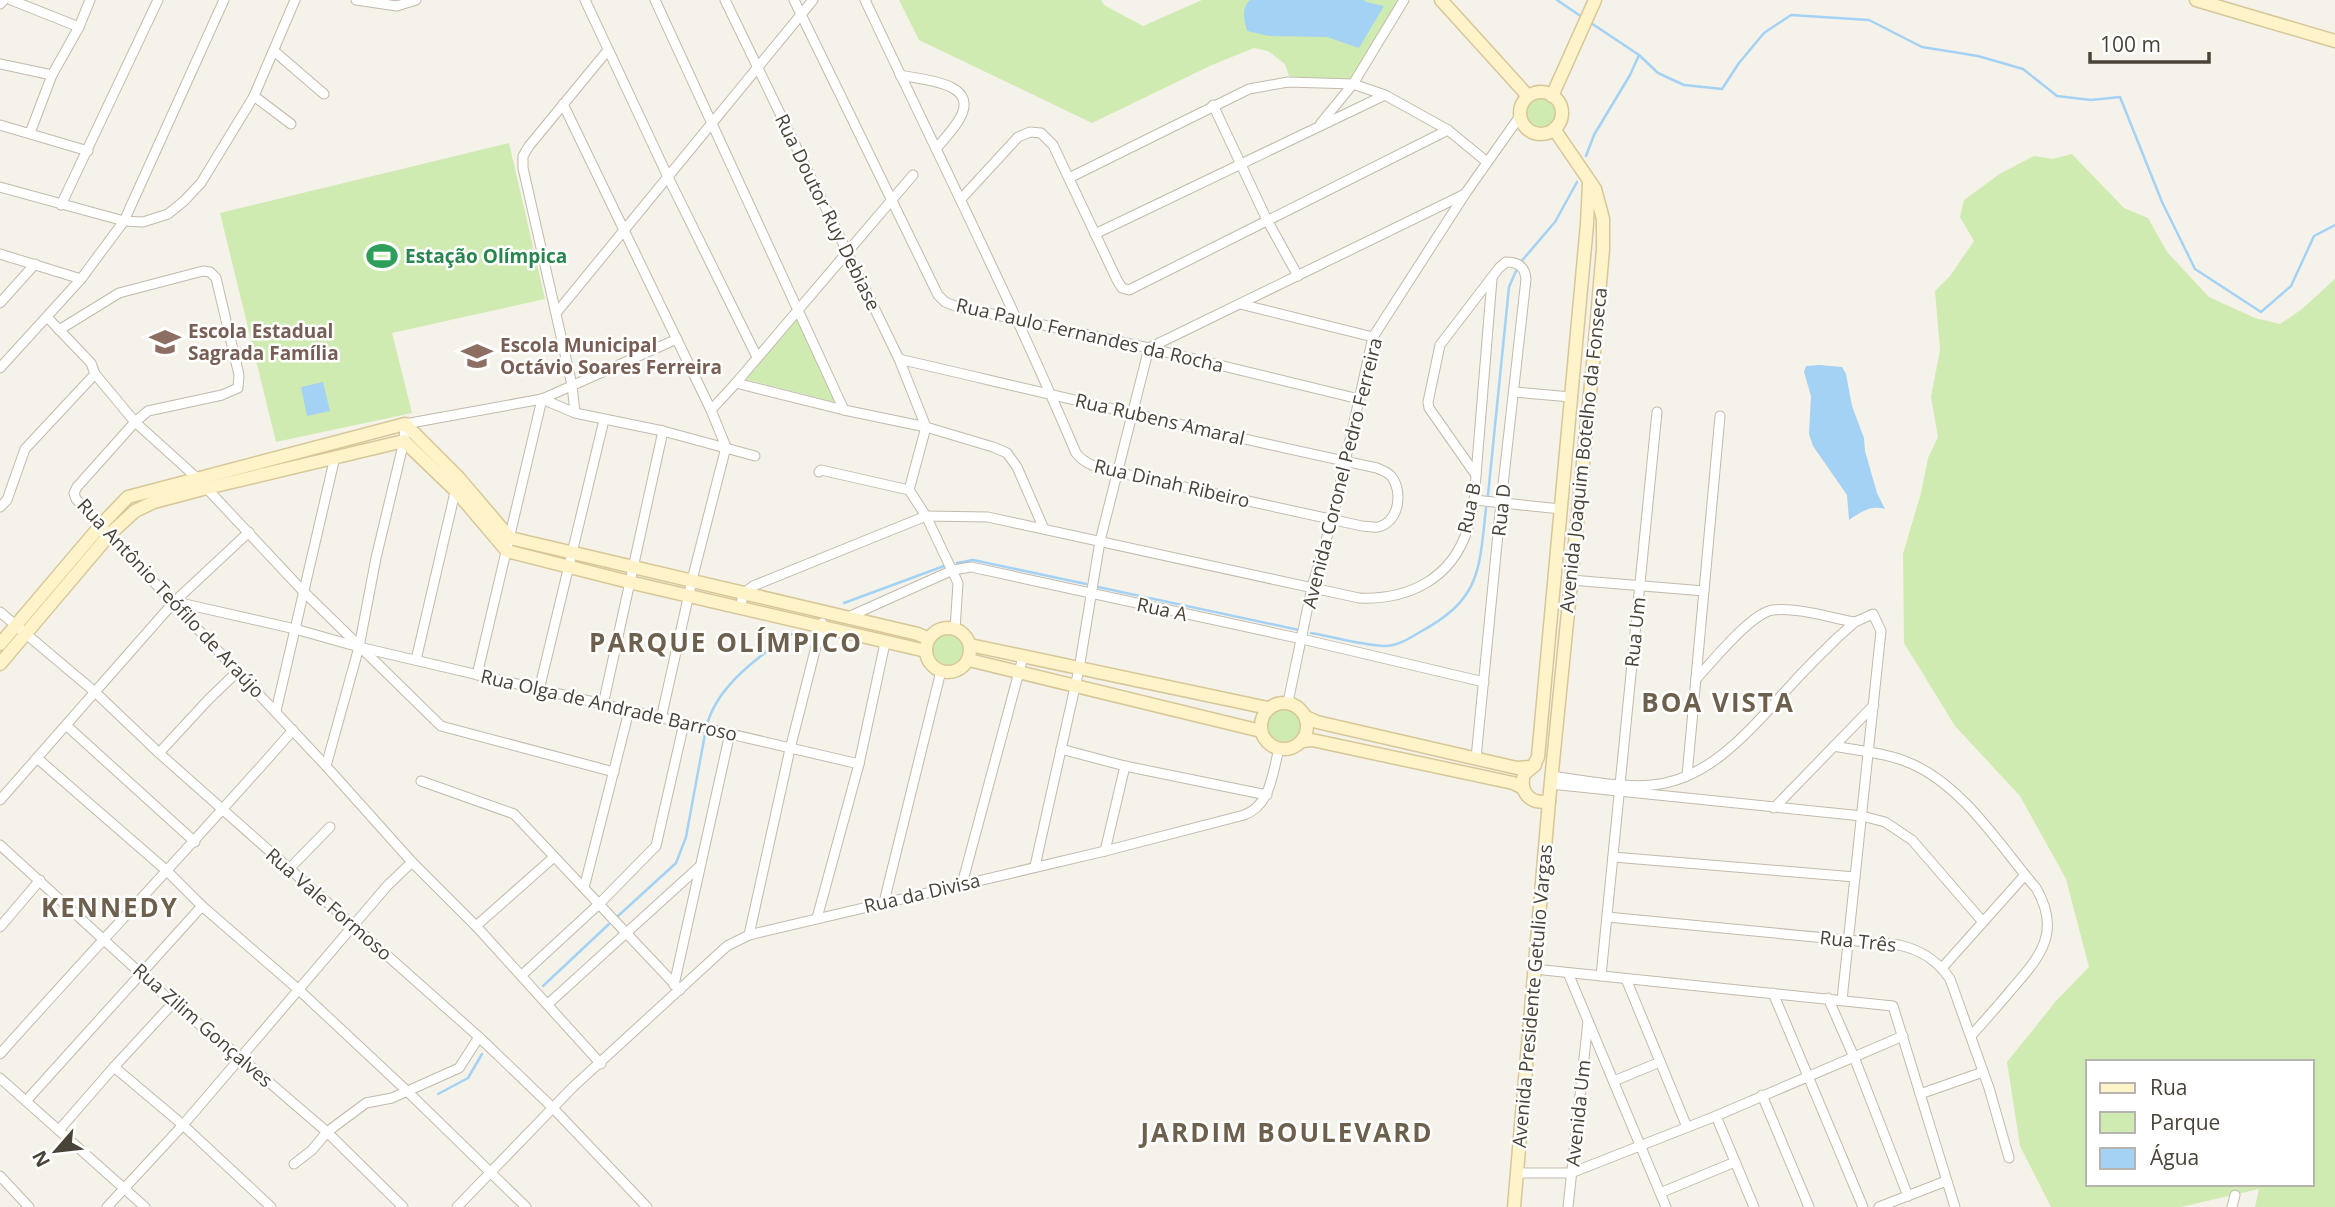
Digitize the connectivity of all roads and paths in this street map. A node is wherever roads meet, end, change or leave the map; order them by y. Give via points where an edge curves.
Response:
1 (4, 0) edge
2 (11, 0) edge
3 (90, 0) edge
4 (158, 0) edge
5 (224, 0) edge
6 (295, 0) edge
7 (356, 0) edge
8 (416, 0) edge
9 (585, 0) edge
10 (655, 0) edge
11 (725, 0) edge
12 (794, 0) edge
13 (813, 0) edge
14 (865, 0) edge
15 (1404, 0) edge
16 (1441, 0) edge
17 (1595, 0) edge
18 (2196, 0) edge
19 (396, 3) edge
20 (0, 4) edge
21 (801, 15) junction
22 (79, 27) junction
23 (2335, 41) edge
24 (608, 50) junction
25 (274, 51) junction
26 (0, 64) edge
27 (759, 68) junction
28 (52, 75) junction
29 (900, 75) junction
30 (1353, 84) junction
31 (324, 94) dead end
32 (1385, 95) junction
33 (254, 96) junction
34 (1528, 96) junction
35 (1552, 96) junction
36 (562, 104) junction
37 (1213, 105) junction
38 (1520, 116) junction
39 (290, 124) dead end
40 (0, 125) edge
41 (712, 125) junction
42 (1320, 125) junction
43 (1448, 130) junction
44 (1554, 130) junction
45 (30, 133) junction
46 (936, 149) junction
47 (88, 151) junction
48 (1487, 162) junction
49 (1240, 163) junction
50 (913, 175) dead end
51 (668, 177) junction
52 (1069, 178) junction
53 (1589, 181) junction
54 (0, 187) edge
55 (1465, 194) junction
56 (892, 199) junction
57 (961, 199) junction
58 (61, 205) junction
59 (1267, 220) junction
60 (124, 221) junction
61 (624, 229) junction
62 (1095, 234) junction
63 (847, 251) junction
64 (0, 254) edge
65 (35, 264) junction
66 (1519, 264) joint
67 (1298, 276) junction
68 (1492, 277) junction
69 (81, 279) junction
70 (0, 303) edge
71 (1240, 304) junction
72 (798, 309) junction
73 (557, 312) junction
74 (47, 317) junction
75 (1017, 319) junction
76 (59, 330) junction
77 (1373, 337) junction
78 (677, 339) junction
79 (1149, 348) junction
80 (757, 357) junction
81 (899, 359) junction
82 (0, 368) edge
83 (95, 374) junction
84 (736, 383) junction
85 (572, 385) junction
86 (1514, 392) junction
87 (1052, 394) junction
88 (1571, 397) junction
89 (542, 399) junction
90 (1359, 399) junction
91 (711, 410) junction
92 (844, 410) junction
93 (1657, 412) dead end
94 (575, 413) junction
95 (1132, 413) junction
96 (1720, 415) dead end
97 (604, 420) junction
98 (135, 422) junction
99 (405, 424) junction
100 (926, 427) junction
101 (663, 431) junction
102 (404, 441) junction
103 (726, 447) junction
104 (755, 456) dead end
105 (335, 457) junction
106 (1345, 461) junction
107 (819, 472) dead end
108 (1116, 472) junction
109 (1476, 475) junction
110 (458, 477) junction
111 (197, 478) junction
112 (206, 488) junction
113 (909, 490) junction
114 (456, 491) junction
115 (1474, 500) junction
116 (1398, 503) joint
117 (1501, 503) junction
118 (0, 507) edge
119 (1560, 509) junction
120 (926, 516) junction
121 (1332, 520) junction
122 (1044, 529) junction
123 (105, 530) junction
124 (249, 532) junction
125 (1100, 541) junction
126 (509, 544) junction
127 (571, 553) junction
128 (568, 567) junction
129 (634, 568) junction
130 (953, 570) junction
131 (692, 579) junction
132 (1571, 580) junction
133 (629, 582) junction
134 (1640, 586) junction
135 (1312, 587) junction
136 (302, 590) junction
137 (1704, 591) junction
138 (744, 593) junction
139 (1091, 593) junction
140 (690, 595) junction
141 (174, 602) junction
142 (740, 607) junction
143 (824, 611) junction
144 (0, 612) edge
145 (846, 618) junction
146 (1855, 622) junction
147 (295, 628) junction
148 (821, 628) junction
149 (955, 629) junction
150 (21, 630) junction
151 (1302, 639) junction
152 (885, 643) junction
153 (0, 644) edge
154 (928, 645) junction
155 (970, 645) junction
156 (359, 647) junction
157 (1023, 657) junction
158 (416, 660) junction
159 (969, 660) junction
160 (0, 664) edge
161 (1079, 669) junction
162 (941, 671) junction
163 (237, 672) junction
164 (1019, 673) junction
165 (477, 675) junction
166 (1696, 679) junction
167 (1484, 682) junction
168 (1074, 686) junction
169 (539, 690) junction
170 (95, 692) junction
171 (1288, 702) junction
172 (603, 705) junction
173 (1874, 705) junction
174 (1268, 708) junction
175 (276, 711) junction
176 (629, 711) junction
177 (1306, 717) junction
178 (661, 719) junction
179 (684, 723) junction
180 (67, 726) junction
181 (293, 730) junction
182 (1261, 731) junction
183 (730, 733) junction
184 (1302, 741) junction
185 (1834, 746) junction
186 (790, 749) junction
187 (1061, 749) junction
188 (1279, 749) junction
189 (1869, 752) junction
190 (159, 753) junction
191 (1454, 753) junction
192 (37, 758) junction
193 (1476, 758) junction
194 (859, 764) junction
195 (326, 766) junction
196 (1125, 766) junction
197 (1532, 766) junction
198 (1451, 770) junction
199 (614, 772) junction
200 (1551, 776) junction
201 (1687, 776) junction
202 (421, 781) dead end
203 (1523, 788) junction
204 (1620, 789) junction
205 (1267, 795) junction
206 (0, 800) edge
207 (1549, 801) junction
208 (1774, 808) junction
209 (223, 810) junction
210 (1862, 816) junction
211 (330, 827) dead end
212 (195, 842) junction
213 (0, 845) edge
214 (1105, 851) junction
215 (554, 857) junction
216 (1613, 857) junction
217 (412, 862) junction
218 (701, 865) junction
219 (1035, 866) junction
220 (289, 869) junction
221 (167, 871) junction
222 (2025, 875) junction
223 (1856, 877) junction
224 (40, 880) junction
225 (962, 884) junction
226 (584, 888) junction
227 (884, 902) junction
228 (599, 904) junction
229 (202, 906) junction
230 (1607, 917) junction
231 (817, 918) junction
232 (1983, 922) junction
233 (354, 925) junction
234 (476, 926) junction
235 (0, 927) edge
236 (626, 934) junction
237 (748, 935) junction
238 (103, 937) junction
239 (1849, 940) junction
240 (1942, 968) junction
241 (1534, 970) junction
242 (142, 972) junction
243 (1569, 973) junction
244 (522, 975) junction
245 (1601, 976) junction
246 (1626, 979) junction
247 (677, 987) junction
248 (299, 990) junction
249 (1773, 993) junction
250 (1828, 998) junction
251 (1843, 1000) junction
252 (173, 1003) junction
253 (548, 1004) junction
254 (1588, 1020) junction
255 (1903, 1036) junction
256 (1971, 1036) junction
257 (479, 1037) junction
258 (0, 1054) edge
259 (1854, 1057) junction
260 (241, 1058) junction
261 (1660, 1062) junction
262 (601, 1064) junction
263 (114, 1067) junction
264 (1983, 1072) junction
265 (1808, 1075) junction
266 (0, 1078) edge
267 (1614, 1081) junction
268 (407, 1091) junction
269 (1920, 1094) junction
270 (1762, 1095) junction
271 (26, 1101) junction
272 (552, 1107) junction
273 (1716, 1116) junction
274 (183, 1125) junction
275 (1687, 1127) junction
276 (59, 1130) junction
277 (327, 1132) junction
278 (1641, 1146) junction
279 (2009, 1158) dead end
280 (1735, 1162) junction
281 (294, 1164) dead end
282 (490, 1171) junction
283 (1516, 1173) junction
284 (1571, 1173) junction
285 (0, 1176) edge
286 (1947, 1181) junction
287 (124, 1188) junction
288 (1660, 1193) junction
289 (1908, 1195) junction
290 (2235, 1195) dead end
291 (29, 1207) edge
292 (107, 1207) edge
293 (145, 1207) edge
294 (271, 1207) edge
295 (403, 1207) edge
296 (457, 1207) edge
297 (526, 1207) edge
298 (647, 1207) edge
299 (1514, 1207) edge
300 (1568, 1207) edge
301 (1666, 1207) edge
302 (1754, 1207) edge
303 (1810, 1207) edge
304 (1863, 1207) edge
305 (1879, 1207) edge
306 (1955, 1207) edge
307 (2231, 1207) edge

1 - 20 street
2 - 22 street
3 - 22 street
4 - 47 street
5 - 60 street
6 - 25 street
7 - 19 street
8 - 19 street
9 - 24 street
10 - 41 street
11 - 27 street, Rua Doutor Ruy Debiase
12 - 21 street, Rua Paulo Fernandes da Rocha
13 - 21 street
14 - 29 street, Rua Dinah Ribeiro
15 - 30 street
16 - 34 street
17 - 35 street
18 - 23 street
21 - 27 street
21 - 56 street, Rua Paulo Fernandes da Rocha
22 - 28 street
24 - 36 street
24 - 51 street
25 - 31 street
25 - 33 street
26 - 28 street
27 - 41 street
27 - 63 street, Rua Doutor Ruy Debiase
28 - 45 street
29 - 46 street, Rua Dinah Ribeiro
29 - 46 street via 948,85 963,99 959,120
30 - 32 street
30 - 37 street via 1288,82 1249,89
30 - 42 street
32 - 42 street
32 - 43 street
33 - 39 street
33 - 60 street via 201,183 184,201 154,220
34 - 35 street via 1540,92
34 - 38 street
35 - 44 street via 1562,112
36 - 61 street
36 - 73 street via 523,156
37 - 49 street
37 - 52 street
38 - 44 street via 1530,131
38 - 48 street, Avenida Coronel Pedro Ferreira
40 - 45 street
41 - 51 street
41 - 72 street
42 - 49 street
43 - 48 street
43 - 59 street
44 - 53 street, Avenida Joaquim Botelho da Fonseca
45 - 47 street
46 - 57 street, Rua Dinah Ribeiro
47 - 58 street
48 - 55 street, Avenida Coronel Pedro Ferreira
49 - 59 street
49 - 62 street
50 - 56 street
51 - 61 street
51 - 80 street
52 - 57 street via 1052,145 1041,133 1030,132 1018,137
52 - 62 street
53 - 88 street
53 - 132 street, Avenida Joaquim Botelho da Fonseca via 1602,219 1603,249
54 - 58 street
55 - 67 street
55 - 77 street, Avenida Coronel Pedro Ferreira
56 - 63 street
56 - 75 street, Rua Paulo Fernandes da Rocha via 945,302
57 - 75 street, Rua Dinah Ribeiro
58 - 60 street
59 - 62 street via 1129,289 1122,288
59 - 67 street
60 - 69 street
61 - 73 street
61 - 78 street
63 - 72 street
63 - 81 street, Rua Doutor Ruy Debiase
64 - 65 street
65 - 69 street
65 - 70 street
66 - 68 street, Rua B via 1506,262
66 - 86 street, Rua D via 1527,279
67 - 71 street
68 - 109 street
68 - 109 street, Rua B via 1438,350 1428,401 1432,415
69 - 74 street
71 - 77 street
71 - 79 street
72 - 80 street
72 - 92 street
73 - 85 street
74 - 76 street
74 - 82 street
75 - 79 street, Rua Paulo Fernandes da Rocha
75 - 87 street, Rua Dinah Ribeiro
76 - 83 street
76 - 98 street, Rua Antônio Teófilo de Araújo via 120,292 203,271 216,278 238,387 222,395 148,411
77 - 90 street, Avenida Coronel Pedro Ferreira
78 - 85 street
78 - 91 street
79 - 90 street, Rua Paulo Fernandes da Rocha
79 - 95 street
80 - 84 street
81 - 87 street, Rua Rubens Amaral
81 - 100 street, Rua Doutor Ruy Debiase
83 - 98 street
83 - 118 street via 25,449 7,500
84 - 91 street
84 - 92 street
85 - 89 street
85 - 94 street
86 - 88 street
86 - 117 street, Rua D
87 - 95 street, Rua Rubens Amaral
87 - 108 street, Rua Dinah Ribeiro via 1081,459
88 - 119 street
89 - 94 street
89 - 99 street
89 - 126 street
90 - 106 street, Avenida Coronel Pedro Ferreira
91 - 103 street
92 - 100 street
93 - 134 street, Rua Um
94 - 97 street
95 - 106 street, Rua Rubens Amaral
95 - 108 street
96 - 137 street
97 - 101 street
97 - 127 street
98 - 111 street
98 - 123 street, Rua Antônio Teófilo de Araújo via 74,493
99 - 102 street
99 - 110 street
99 - 111 street
100 - 113 street
100 - 122 street via 1007,453
101 - 103 street
101 - 129 street
102 - 105 street
102 - 114 street
102 - 156 street
103 - 104 street
103 - 131 street
105 - 112 street
105 - 136 street
106 - 116 street, Rua Rubens Amaral via 1390,474
106 - 121 street, Avenida Coronel Pedro Ferreira
107 - 113 street
108 - 121 street, Rua Dinah Ribeiro
108 - 125 street
109 - 115 street, Rua B
110 - 114 street
110 - 126 street
111 - 112 street
111 - 123 street via 128,497
112 - 123 street via 154,502
112 - 124 street
113 - 120 street
114 - 126 street
114 - 158 street
115 - 117 street
115 - 135 street, Rua B via 1468,529 1449,564 1432,580 1387,598 1359,598
116 - 121 street, Rua Dinah Ribeiro via 1378,527
117 - 119 street
117 - 167 street, Rua D
119 - 197 street via 1538,757
120 - 122 street, Rua B via 988,517
120 - 130 street
120 - 138 street
121 - 135 street, Avenida Coronel Pedro Ferreira
122 - 125 street, Rua B
123 - 141 street, Rua Antônio Teófilo de Araújo
123 - 150 street
124 - 136 street
124 - 141 street
125 - 135 street, Rua B
125 - 139 street
126 - 127 street
126 - 128 street
126 - 165 street
127 - 128 street
127 - 129 street
128 - 133 street
128 - 169 street
129 - 131 street
129 - 133 street
130 - 139 street, Rua A via 971,567
130 - 145 street, Rua A
130 - 149 street via 959,591
131 - 138 street
131 - 140 street
132 - 134 street
132 - 200 street, Avenida Joaquim Botelho da Fonseca
133 - 140 street
133 - 172 street
134 - 137 street
134 - 204 street, Rua Um
135 - 151 street, Avenida Coronel Pedro Ferreira
136 - 147 street
136 - 156 street
137 - 166 street
138 - 142 street
138 - 143 street
139 - 151 street, Rua A
139 - 161 street
140 - 142 street
140 - 178 street
141 - 147 street, Rua Olga de Andrade Barroso
141 - 163 street, Rua Antônio Teófilo de Araújo
141 - 170 street
142 - 148 street
143 - 145 street
143 - 148 street
144 - 150 street, Rua Vale Formoso
145 - 154 street via 918,634
146 - 166 street via 1772,610 1748,625
146 - 173 street via 1873,614 1881,631
146 - 201 street via 1734,744
147 - 156 street, Rua Olga de Andrade Barroso
147 - 175 street
148 - 152 street
148 - 186 street
149 - 154 street via 940,629
149 - 155 street
150 - 153 street
150 - 160 street
150 - 170 street, Rua Vale Formoso
151 - 167 street, Rua A
151 - 171 street, Avenida Coronel Pedro Ferreira
152 - 154 street
152 - 194 street
154 - 162 street via 930,663
155 - 157 street
155 - 159 street
156 - 158 street, Rua Olga de Andrade Barroso
156 - 195 street
156 - 199 street via 441,726
157 - 161 street
157 - 164 street
158 - 165 street, Rua Olga de Andrade Barroso
159 - 162 street via 960,669
159 - 164 street
161 - 168 street
161 - 174 street
162 - 227 street
163 - 175 street, Rua Antônio Teófilo de Araújo
163 - 190 street
164 - 168 street
164 - 225 street
165 - 169 street, Rua Olga de Andrade Barroso
166 - 201 street
167 - 193 street, Rua D
168 - 182 street
168 - 187 street
169 - 172 street, Rua Olga de Andrade Barroso
170 - 180 street
170 - 190 street, Rua Vale Formoso
171 - 174 street
171 - 177 street
172 - 176 street, Rua Olga de Andrade Barroso
173 - 185 street
173 - 189 street
174 - 182 street
175 - 181 street, Rua Antônio Teófilo de Araújo
176 - 178 street, Rua Olga de Andrade Barroso
176 - 199 street
177 - 184 street
177 - 191 street
178 - 179 street, Rua Olga de Andrade Barroso
179 - 183 street, Rua Olga de Andrade Barroso
179 - 228 street via 656,846
180 - 192 street
180 - 212 street
181 - 195 street, Rua Antônio Teófilo de Araújo
181 - 209 street
182 - 188 street
183 - 186 street, Rua Olga de Andrade Barroso
183 - 218 street
184 - 188 street
184 - 198 street
185 - 189 street
185 - 208 street
186 - 194 street, Rua Olga de Andrade Barroso
186 - 237 street
187 - 196 street
187 - 219 street
188 - 205 street
189 - 210 street
189 - 222 street via 1911,763 1944,782
190 - 209 street, Rua Vale Formoso
191 - 193 street
191 - 198 street
192 - 206 street
192 - 221 street
193 - 197 street via 1517,768
194 - 231 street
195 - 217 street, Rua Antônio Teófilo de Araújo
196 - 205 street
196 - 214 street
197 - 200 street via 1544,764
197 - 203 street via 1524,774
198 - 203 street
199 - 226 street
200 - 204 street
200 - 207 street, Avenida Presidente Getulio Vargas
201 - 204 street
202 - 215 street via 514,814
203 - 207 street via 1535,802
204 - 208 street
204 - 216 street, Rua Um
205 - 214 street, Rua da Divisa via 1244,816
207 - 241 street, Avenida Presidente Getulio Vargas
208 - 210 street
209 - 212 street
209 - 220 street, Rua Vale Formoso
210 - 223 street
210 - 232 street via 1885,822 1912,840
211 - 220 street
212 - 221 street
213 - 224 street, Rua Zilim Gonçalves
214 - 219 street, Rua da Divisa
215 - 226 street
215 - 234 street
216 - 223 street
216 - 230 street, Rua Um
217 - 233 street
217 - 234 street, Rua Antônio Teófilo de Araújo
218 - 236 street
218 - 247 street
219 - 225 street, Rua da Divisa
220 - 233 street, Rua Vale Formoso
221 - 229 street
221 - 238 street
222 - 232 street
222 - 256 street via 2044,901 2044,946
223 - 239 street
224 - 235 street
224 - 238 street, Rua Zilim Gonçalves
225 - 227 street, Rua da Divisa
226 - 228 street
227 - 231 street, Rua da Divisa
228 - 236 street
228 - 244 street
229 - 242 street
229 - 248 street
230 - 239 street, Rua Três
230 - 245 street, Rua Um
231 - 237 street, Rua da Divisa
232 - 240 street
233 - 248 street
233 - 257 street, Rua Vale Formoso
234 - 244 street, Rua Antônio Teófilo de Araújo
236 - 247 street
236 - 253 street
237 - 247 street, Rua da Divisa via 727,946
238 - 242 street, Rua Zilim Gonçalves
238 - 258 street
239 - 240 street, Rua Três via 1916,948
239 - 251 street
240 - 256 street, Rua Três
241 - 243 street
241 - 283 street, Avenida Presidente Getulio Vargas
242 - 252 street, Rua Zilim Gonçalves
242 - 271 street
243 - 245 street
243 - 254 street
244 - 253 street, Rua Antônio Teófilo de Araújo
245 - 246 street
246 - 249 street
246 - 261 street
247 - 262 street, Rua da Divisa
248 - 260 street
248 - 268 street
249 - 250 street
249 - 265 street
250 - 251 street
250 - 259 street
251 - 255 street via 1889,1004
252 - 260 street, Rua Zilim Gonçalves
252 - 263 street
253 - 262 street, Rua Antônio Teófilo de Araújo
254 - 267 street
254 - 284 street, Avenida Um
255 - 259 street
255 - 269 street
256 - 264 street, Rua Três
257 - 268 street via 458,1069
257 - 272 street, Rua Vale Formoso
259 - 265 street
259 - 289 street
260 - 274 street
260 - 277 street, Rua Zilim Gonçalves
261 - 267 street
261 - 275 street
262 - 272 street, Rua da Divisa
263 - 274 street
263 - 276 street
264 - 269 street
264 - 279 street, Rua Três
265 - 270 street
265 - 304 street
266 - 271 street
267 - 278 street
268 - 277 street via 366,1103
268 - 282 street
269 - 286 street
270 - 273 street
270 - 303 street
271 - 276 street
272 - 282 street, Rua da Divisa
272 - 298 street, Rua Vale Formoso
273 - 275 street
273 - 280 street
274 - 287 street
274 - 294 street
275 - 278 street
276 - 287 street
277 - 281 street
277 - 295 street, Rua Zilim Gonçalves
278 - 284 street
278 - 288 street
280 - 288 street
280 - 302 street
282 - 296 street, Rua da Divisa
282 - 297 street
283 - 284 street
283 - 299 street, Avenida Presidente Getulio Vargas
284 - 300 street, Avenida Um
285 - 291 street
286 - 289 street
286 - 306 street
287 - 292 street
287 - 293 street
288 - 301 street
289 - 305 street
290 - 307 street

